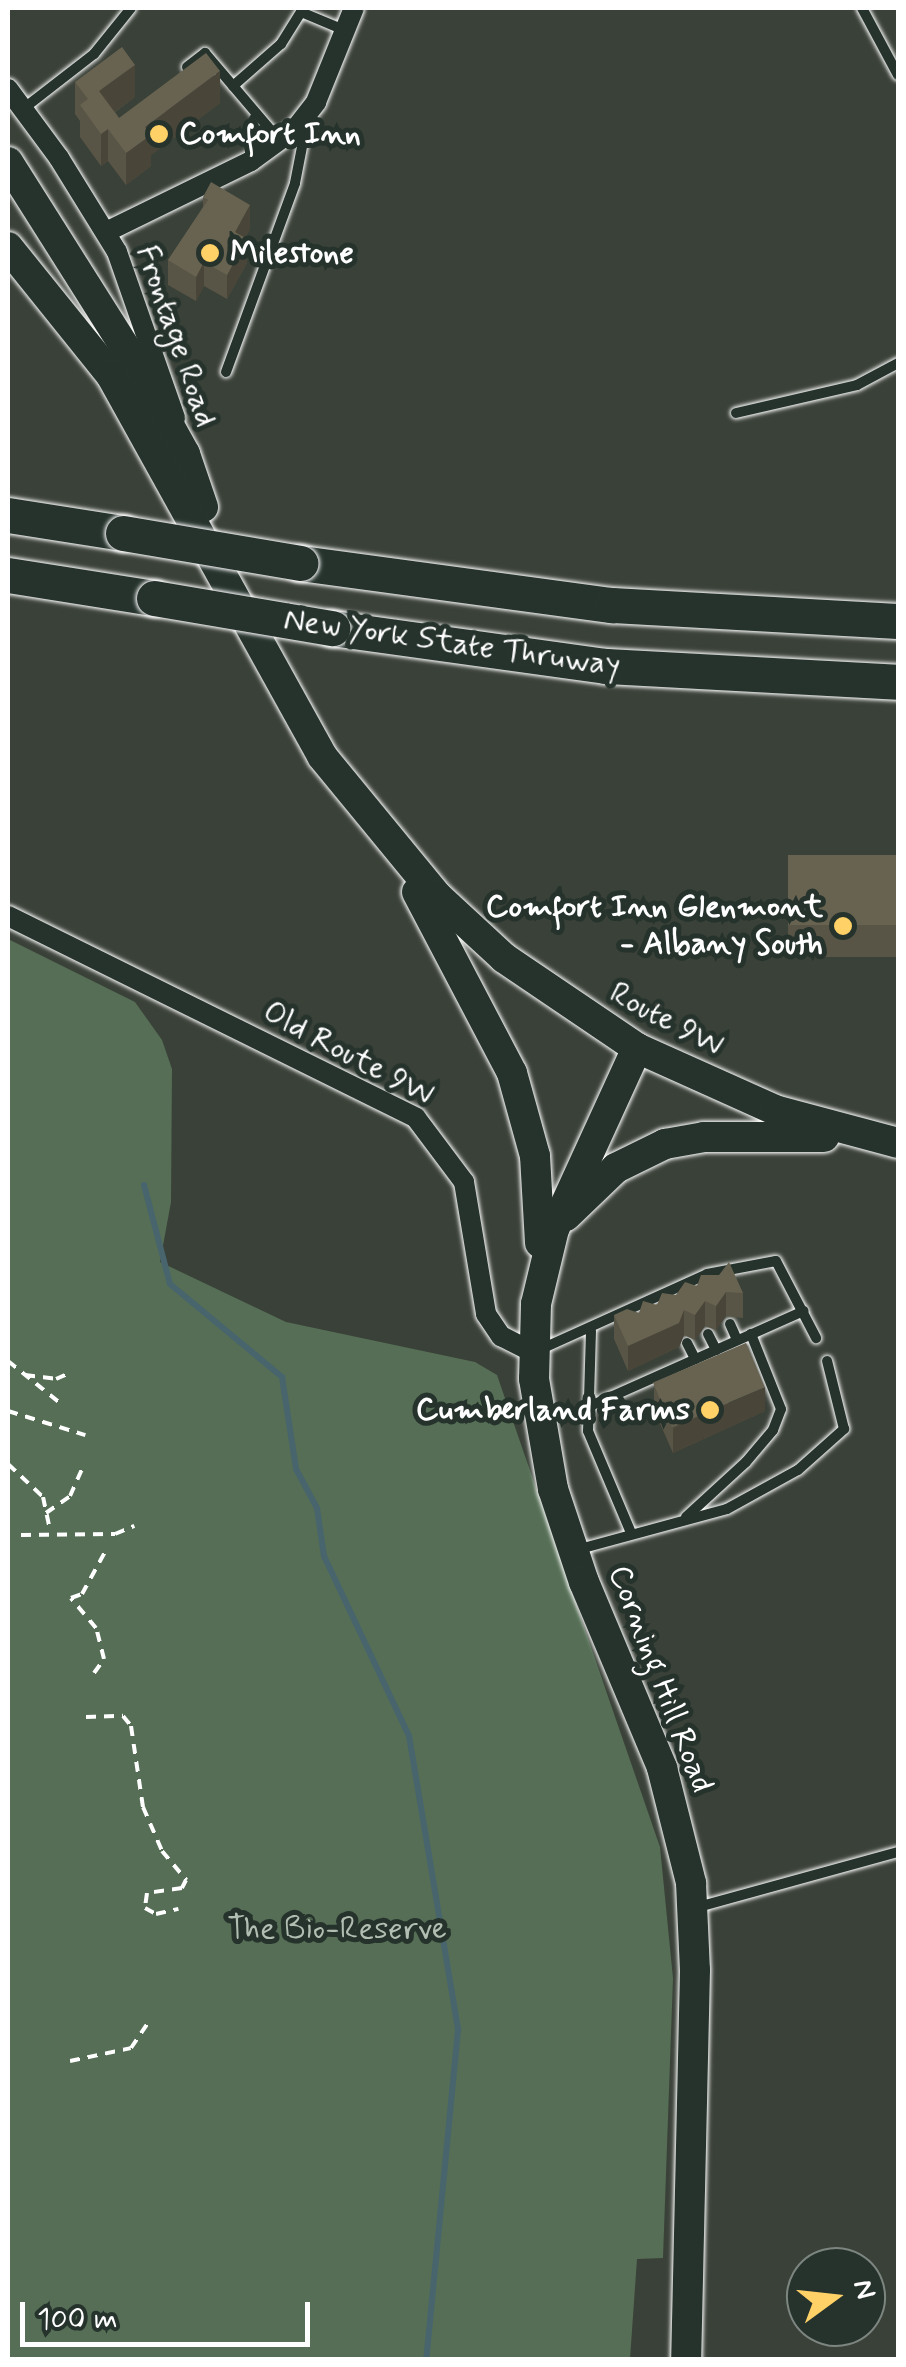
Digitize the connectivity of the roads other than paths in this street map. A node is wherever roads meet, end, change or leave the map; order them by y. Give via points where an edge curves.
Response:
1 (131, 8) edge
2 (354, 8) edge
3 (862, 8) edge
4 (298, 10) edge
5 (346, 30) junction
6 (898, 75) edge
7 (176, 76) edge
8 (234, 86) junction
9 (8, 89) edge
10 (23, 108) junction
11 (308, 115) junction
12 (280, 142) junction
13 (8, 162) edge
14 (106, 232) junction
15 (14, 251) edge
16 (898, 364) edge
17 (226, 372) dead end
18 (736, 412) dead end
19 (185, 454) junction
20 (8, 516) edge
21 (223, 567) junction
22 (8, 575) edge
23 (898, 621) edge
24 (898, 682) edge
25 (394, 850) junction
26 (8, 916) edge
27 (638, 1048) junction
28 (887, 1141) edge
29 (554, 1229) junction
30 (707, 1274) junction
31 (541, 1275) junction
32 (685, 1284) junction
33 (715, 1292) edge
34 (665, 1294) junction
35 (693, 1303) edge
36 (646, 1304) junction
37 (804, 1310) junction
38 (627, 1312) junction
39 (672, 1312) edge
40 (654, 1321) edge
41 (730, 1324) dead end
42 (634, 1330) edge
43 (590, 1331) junction
44 (708, 1334) dead end
45 (751, 1334) junction
46 (816, 1338) dead end
47 (737, 1340) junction
48 (687, 1344) dead end
49 (716, 1350) junction
50 (533, 1352) junction
51 (667, 1353) dead end
52 (695, 1359) junction
53 (649, 1361) dead end
54 (826, 1361) dead end
55 (674, 1368) junction
56 (656, 1376) junction
57 (588, 1407) junction
58 (681, 1520) junction
59 (631, 1533) junction
60 (573, 1551) junction
61 (898, 1852) edge
62 (692, 1909) junction
63 (686, 2360) edge

1 - 10 lane via 94,54
2 - 5 street
3 - 6 lane
4 - 5 lane
4 - 8 lane via 281,44
5 - 11 street
7 - 8 lane via 205,53
8 - 12 lane
9 - 10 street, Frontage Road
10 - 14 street, Frontage Road
11 - 12 street
11 - 17 lane via 295,183
12 - 14 street
13 - 19 main road via 84,275
14 - 19 street, Frontage Road via 144,316
15 - 21 main road via 111,375
16 - 18 lane via 857,385
19 - 21 main road
20 - 23 highway, New York State Thruway, bridge via 612,605
21 - 25 main road via 306,730
22 - 24 highway, New York State Thruway, bridge via 606,666
25 - 27 main road, Route 9W via 504,958
25 - 31 main road via 488,1017 522,1102 538,1178
26 - 50 street, Old Route 9W via 416,1118 464,1182 486,1314 501,1336
27 - 28 main road, Route 9W via 774,1110
27 - 29 main road, Corning Hill Road
28 - 29 main road via 704,1136 665,1144 616,1168
29 - 31 main road, Corning Hill Road
30 - 32 lane
30 - 33 lane
30 - 37 lane via 776,1261
31 - 50 main road, Corning Hill Road
32 - 34 lane
32 - 35 lane
34 - 36 lane
34 - 39 lane
36 - 38 lane
36 - 40 lane
37 - 45 lane
37 - 46 lane
38 - 42 lane
38 - 43 lane
41 - 47 lane
43 - 50 lane
43 - 57 lane
44 - 49 lane
45 - 47 lane
45 - 58 lane via 780,1409 773,1430 710,1500
47 - 49 lane
48 - 52 lane
49 - 52 lane
50 - 60 main road, Corning Hill Road via 540,1432
51 - 55 lane
52 - 55 lane
53 - 56 lane
54 - 58 lane via 844,1429 784,1478 726,1509
55 - 56 lane
56 - 57 lane
57 - 59 lane via 588,1431 604,1480
58 - 59 lane
59 - 60 lane
60 - 62 main road, Corning Hill Road via 662,1768 687,1859
61 - 62 lane
62 - 63 main road, Corning Hill Road

